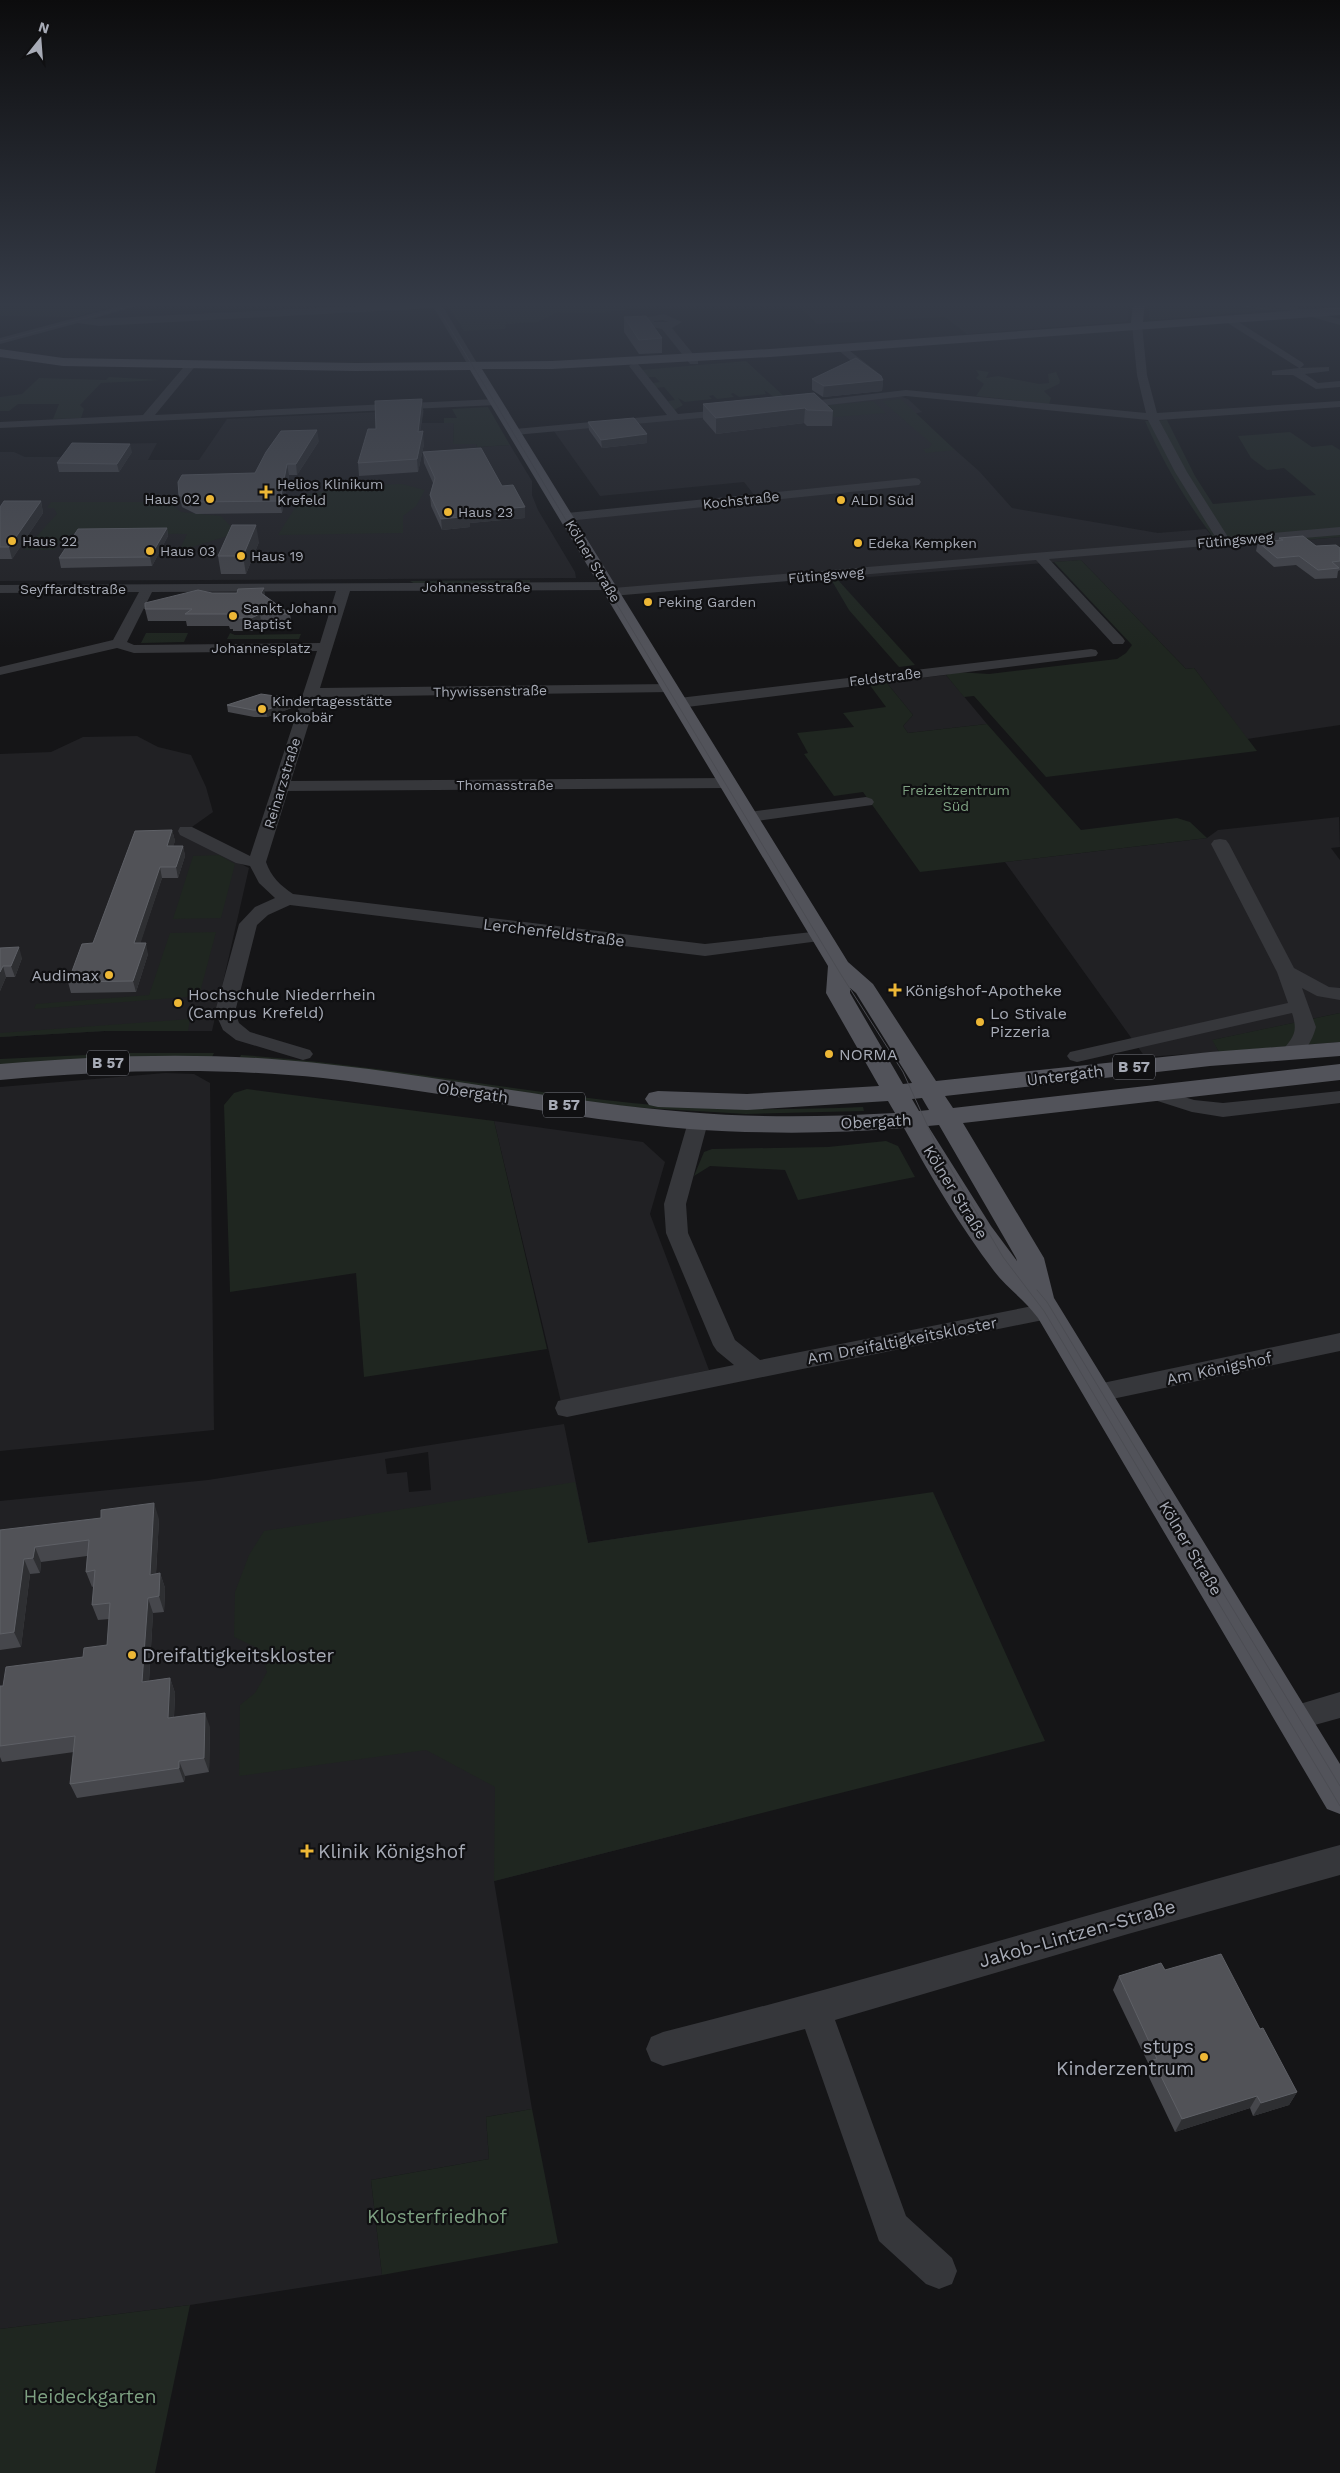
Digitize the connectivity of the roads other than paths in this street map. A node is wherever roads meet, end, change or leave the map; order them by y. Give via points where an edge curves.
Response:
1 (159, 417) edge
2 (506, 417) edge
3 (671, 417) edge
4 (1146, 417) edge
5 (1160, 417) edge
6 (146, 418) joint
7 (1152, 418) junction
8 (0, 425) edge
9 (515, 432) junction
10 (914, 482) dead end
11 (567, 518) junction
12 (1340, 531) edge
13 (1225, 541) junction
14 (1040, 557) junction
15 (344, 588) junction
16 (0, 589) edge
17 (147, 589) junction
18 (610, 589) junction
19 (1118, 641) dead end
20 (120, 642) junction
21 (324, 647) junction
22 (1091, 653) dead end
23 (0, 671) edge
24 (310, 693) junction
25 (675, 696) junction
26 (728, 783) junction
27 (281, 786) junction
28 (866, 802) dead end
29 (749, 817) junction
30 (186, 831) dead end
31 (1220, 844) dead end
32 (257, 862) junction
33 (288, 899) junction
34 (821, 936) junction
35 (839, 966) junction
36 (1286, 972) junction
37 (1340, 994) edge
38 (1340, 1004) edge
39 (1301, 1009) junction
40 (1340, 1049) edge
41 (0, 1053) edge
42 (303, 1054) junction
43 (1290, 1054) junction
44 (1076, 1056) dead end
45 (0, 1072) edge
46 (1340, 1072) edge
47 (929, 1090) junction
48 (896, 1093) junction
49 (1152, 1094) junction
50 (1340, 1097) edge
51 (946, 1117) junction
52 (912, 1120) junction
53 (698, 1122) junction
54 (1044, 1305) junction
55 (1340, 1342) edge
56 (756, 1370) junction
57 (1098, 1393) junction
58 (567, 1408) dead end
59 (1340, 1705) edge
60 (1293, 1718) junction
61 (1340, 1797) edge
62 (1340, 1860) edge
63 (814, 2008) junction
64 (664, 2049) dead end
65 (939, 2272) dead end

1 - 6 street
2 - 9 main road, Kölner Straße
3 - 9 street
4 - 7 street
5 - 7 street
6 - 8 street
7 - 13 street
9 - 11 main road, Kölner Straße
10 - 11 street, Kochstraße
11 - 18 main road, Kölner Straße
12 - 13 street, Fütingsweg
13 - 14 street, Fütingsweg
14 - 18 street, Fütingsweg
14 - 19 street
15 - 17 street
15 - 18 street, Johannesstraße
15 - 21 street, Johannesplatz
16 - 17 street, Seyffardtstraße
17 - 20 street
18 - 25 main road, Kölner Straße
20 - 21 street, Johannesplatz via 134,649
20 - 23 street
21 - 24 street, Reinarzstraße
22 - 25 street, Feldstraße
24 - 25 street, Thywissenstraße
24 - 27 street, Reinarzstraße
25 - 26 main road, Kölner Straße
26 - 27 street, Thomasstraße
26 - 29 main road, Kölner Straße
27 - 32 street, Reinarzstraße
28 - 29 street
29 - 34 main road, Kölner Straße
30 - 32 street via 242,859
31 - 36 street
32 - 33 street via 260,873 273,889
33 - 34 street, Lerchenfeldstraße via 705,950
33 - 42 street via 255,914 248,924 225,1012 230,1026 243,1036
34 - 35 main road, Kölner Straße
35 - 47 main road, Kölner Straße via 865,989
35 - 48 main road, Kölner Straße via 838,993
36 - 37 street via 1324,992
36 - 39 street
38 - 39 street, Untergath
39 - 43 street via 1306,1027 1303,1038
39 - 44 street, Untergath
40 - 43 main road, Untergath / B 57
41 - 42 main road, Obergath / B 57 via 141,1047
42 - 48 main road, Obergath / B 57 via 690,1102
43 - 47 main road, Untergath / B 57 via 1210,1059
45 - 53 main road, Obergath / B 57 via 134,1062 246,1065 324,1071
46 - 49 main road, Untergath / B 57
47 - 48 main road, Obergath / B 57
47 - 51 main road, Kölner Straße
48 - 52 main road, Kölner Straße
49 - 50 street, Untergath via 1192,1106 1223,1110
49 - 51 main road, Untergath / B 57
51 - 52 main road, Obergath / B 57
51 - 54 main road, Kölner Straße via 1030,1258
52 - 53 main road, Obergath / B 57 via 816,1124
52 - 54 main road, Kölner Straße via 981,1233 1005,1266
53 - 56 street via 675,1204 677,1233 725,1346
54 - 56 street, Am Dreifaltigkeitskloster
54 - 57 main road, Kölner Straße
55 - 57 street, Am Königshof
56 - 58 street, Am Dreifaltigkeitskloster
57 - 60 main road, Kölner Straße
59 - 60 street
60 - 61 main road, Kölner Straße
62 - 63 street, Jakob-Lintzen-Straße
63 - 64 street, Jakob-Lintzen-Straße
63 - 65 street via 892,2228

